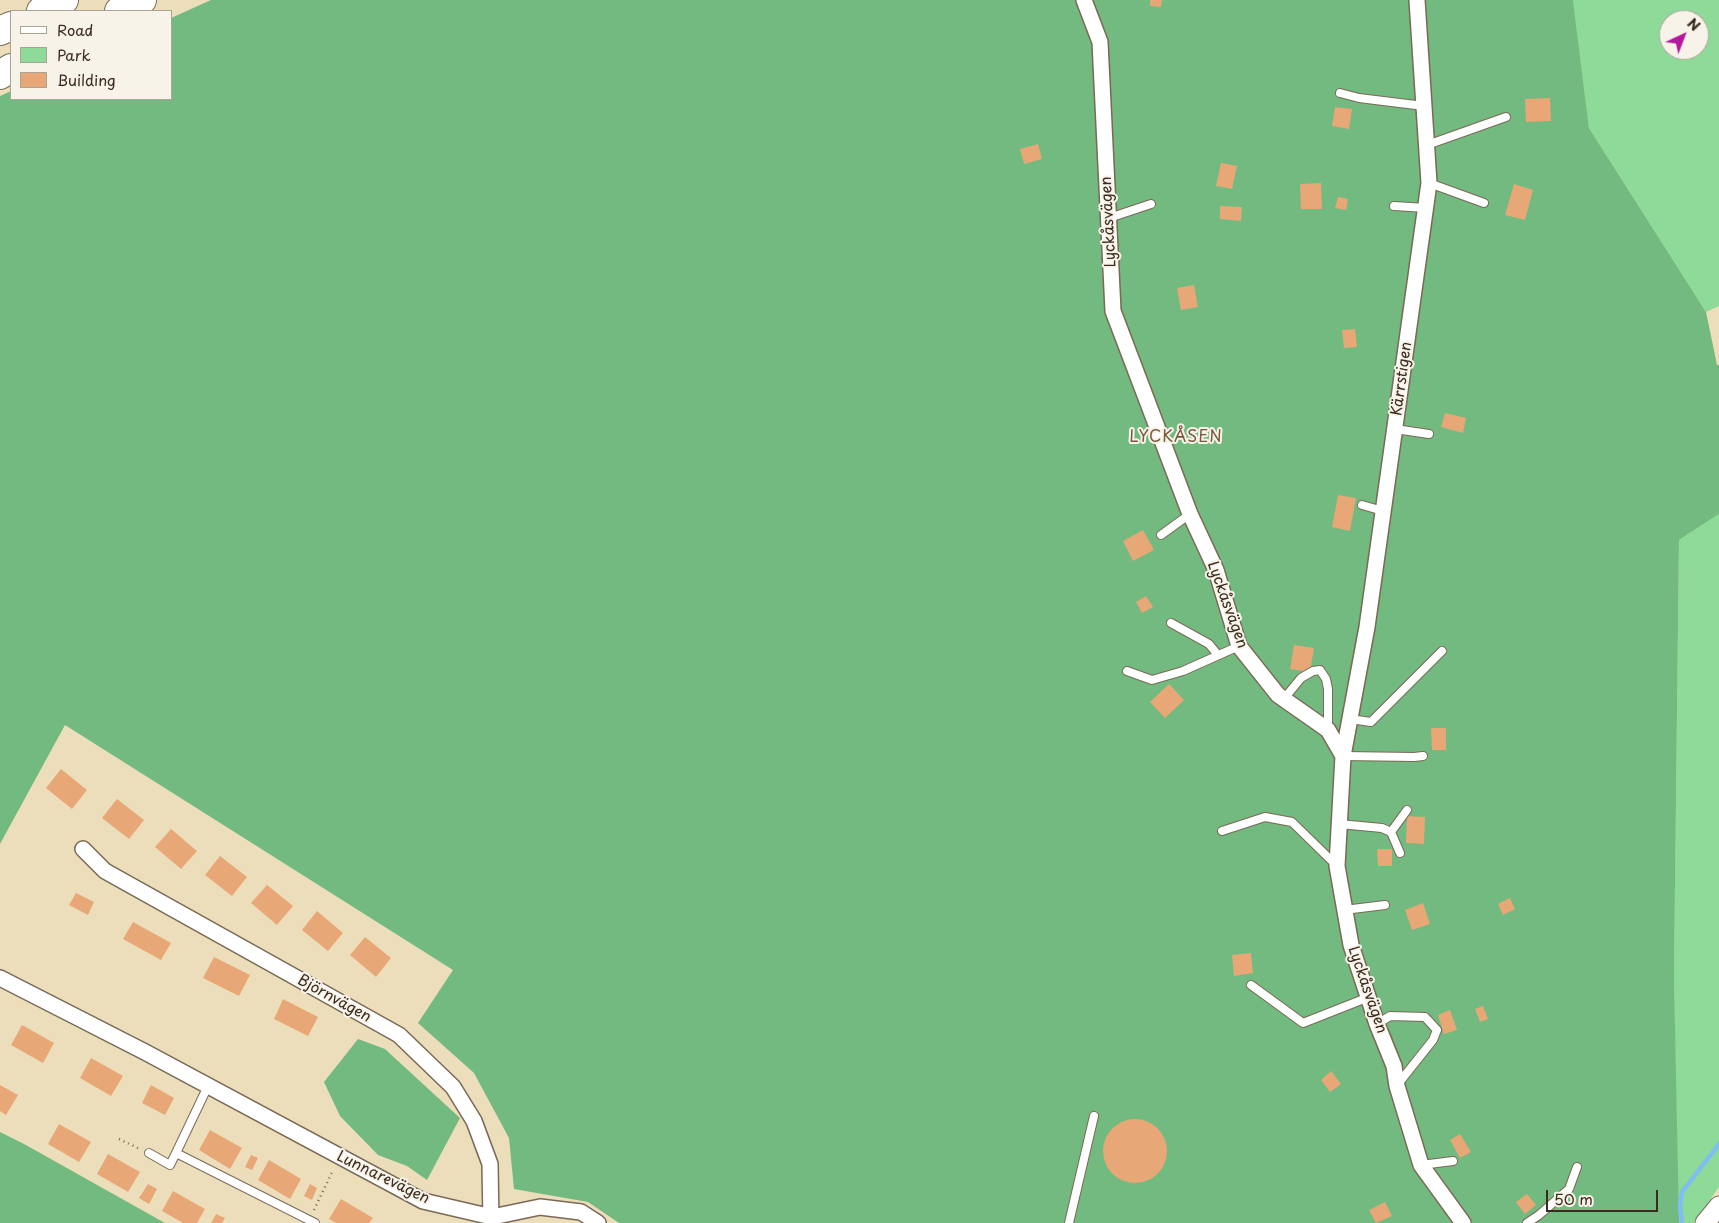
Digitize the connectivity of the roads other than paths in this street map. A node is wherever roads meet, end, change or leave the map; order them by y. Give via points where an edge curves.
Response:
1 (64, 0) edge
2 (142, 0) edge
3 (1084, 0) edge
4 (1417, 0) edge
5 (43, 10) edge
6 (121, 10) edge
7 (1340, 93) dead end
8 (1424, 106) junction
9 (1506, 116) dead end
10 (1427, 145) junction
11 (1429, 182) junction
12 (1484, 202) dead end
13 (1152, 204) dead end
14 (1394, 206) dead end
15 (1426, 208) junction
16 (1109, 218) junction
17 (1395, 429) junction
18 (1429, 434) dead end
19 (1362, 505) dead end
20 (1384, 511) junction
21 (1190, 514) junction
22 (1161, 535) dead end
23 (1171, 623) dead end
24 (1239, 646) junction
25 (1442, 651) dead end
26 (1218, 655) junction
27 (1127, 671) dead end
28 (1283, 700) junction
29 (1350, 719) junction
30 (1328, 730) junction
31 (1343, 756) junction
32 (1423, 756) dead end
33 (1407, 810) dead end
34 (1339, 824) junction
35 (1222, 830) dead end
36 (1391, 832) junction
37 (83, 849) dead end
38 (1400, 853) dead end
39 (1337, 866) junction
40 (1384, 905) dead end
41 (1344, 910) junction
42 (0, 978) edge
43 (1250, 985) dead end
44 (1369, 998) junction
45 (1377, 1024) junction
46 (208, 1086) junction
47 (1397, 1086) junction
48 (1094, 1116) dead end
49 (149, 1153) road end
50 (176, 1154) junction
51 (1453, 1161) dead end
52 (1422, 1165) junction
53 (1577, 1167) dead end
54 (1719, 1206) edge
55 (491, 1220) edge
56 (312, 1222) edge
57 (598, 1223) edge
58 (1069, 1223) edge
59 (1463, 1223) edge
60 (1527, 1223) edge
61 (1705, 1223) edge

1 - 5 highway
2 - 6 highway
3 - 16 street, Lyckåsvägen via 1100,42
4 - 8 street, Kärrstigen
7 - 8 lane
8 - 10 street, Kärrstigen
9 - 10 lane
10 - 11 street, Kärrstigen
11 - 12 lane
11 - 15 street, Kärrstigen
13 - 16 lane
14 - 15 lane
15 - 17 street, Kärrstigen
16 - 21 street, Lyckåsvägen via 1113,311
17 - 18 lane
17 - 20 street, Kärrstigen
19 - 20 lane
20 - 29 street, Kärrstigen
21 - 22 lane
21 - 24 street, Lyckåsvägen via 1216,570
23 - 26 lane via 1209,644
24 - 26 lane
24 - 28 street, Lyckåsvägen
25 - 29 lane via 1371,722
26 - 27 lane via 1183,671 1152,680
28 - 30 street, Lyckåsvägen
28 - 30 lane via 1301,678 1320,670 1328,689
29 - 31 street, Kärrstigen
30 - 31 street, Lyckåsvägen
31 - 32 lane
31 - 34 street, Lyckåsvägen
33 - 36 lane
34 - 36 lane via 1382,828
34 - 39 street, Lyckåsvägen
35 - 39 lane via 1265,817 1292,822
36 - 38 lane
37 - 55 street, Björnvägen via 105,871 400,1035 453,1086 474,1121 490,1164
39 - 41 street, Lyckåsvägen
40 - 41 lane
41 - 44 street, Lyckåsvägen via 1350,944
42 - 46 street, Lunnarevägen
43 - 44 lane via 1303,1023
44 - 45 street, Lyckåsvägen
45 - 47 street, Lyckåsvägen via 1394,1066
45 - 47 lane via 1390,1016 1425,1017 1437,1030 1433,1040
46 - 50 lane
46 - 55 street, Lunnarevägen via 423,1201
47 - 52 street, Lyckåsvägen
48 - 58 lane
49 - 50 lane via 170,1165
50 - 56 lane
51 - 52 lane
52 - 59 street, Lyckåsvägen
53 - 60 lane via 1569,1189
54 - 61 street
55 - 57 street, Lunnarevägen via 540,1207 581,1212

